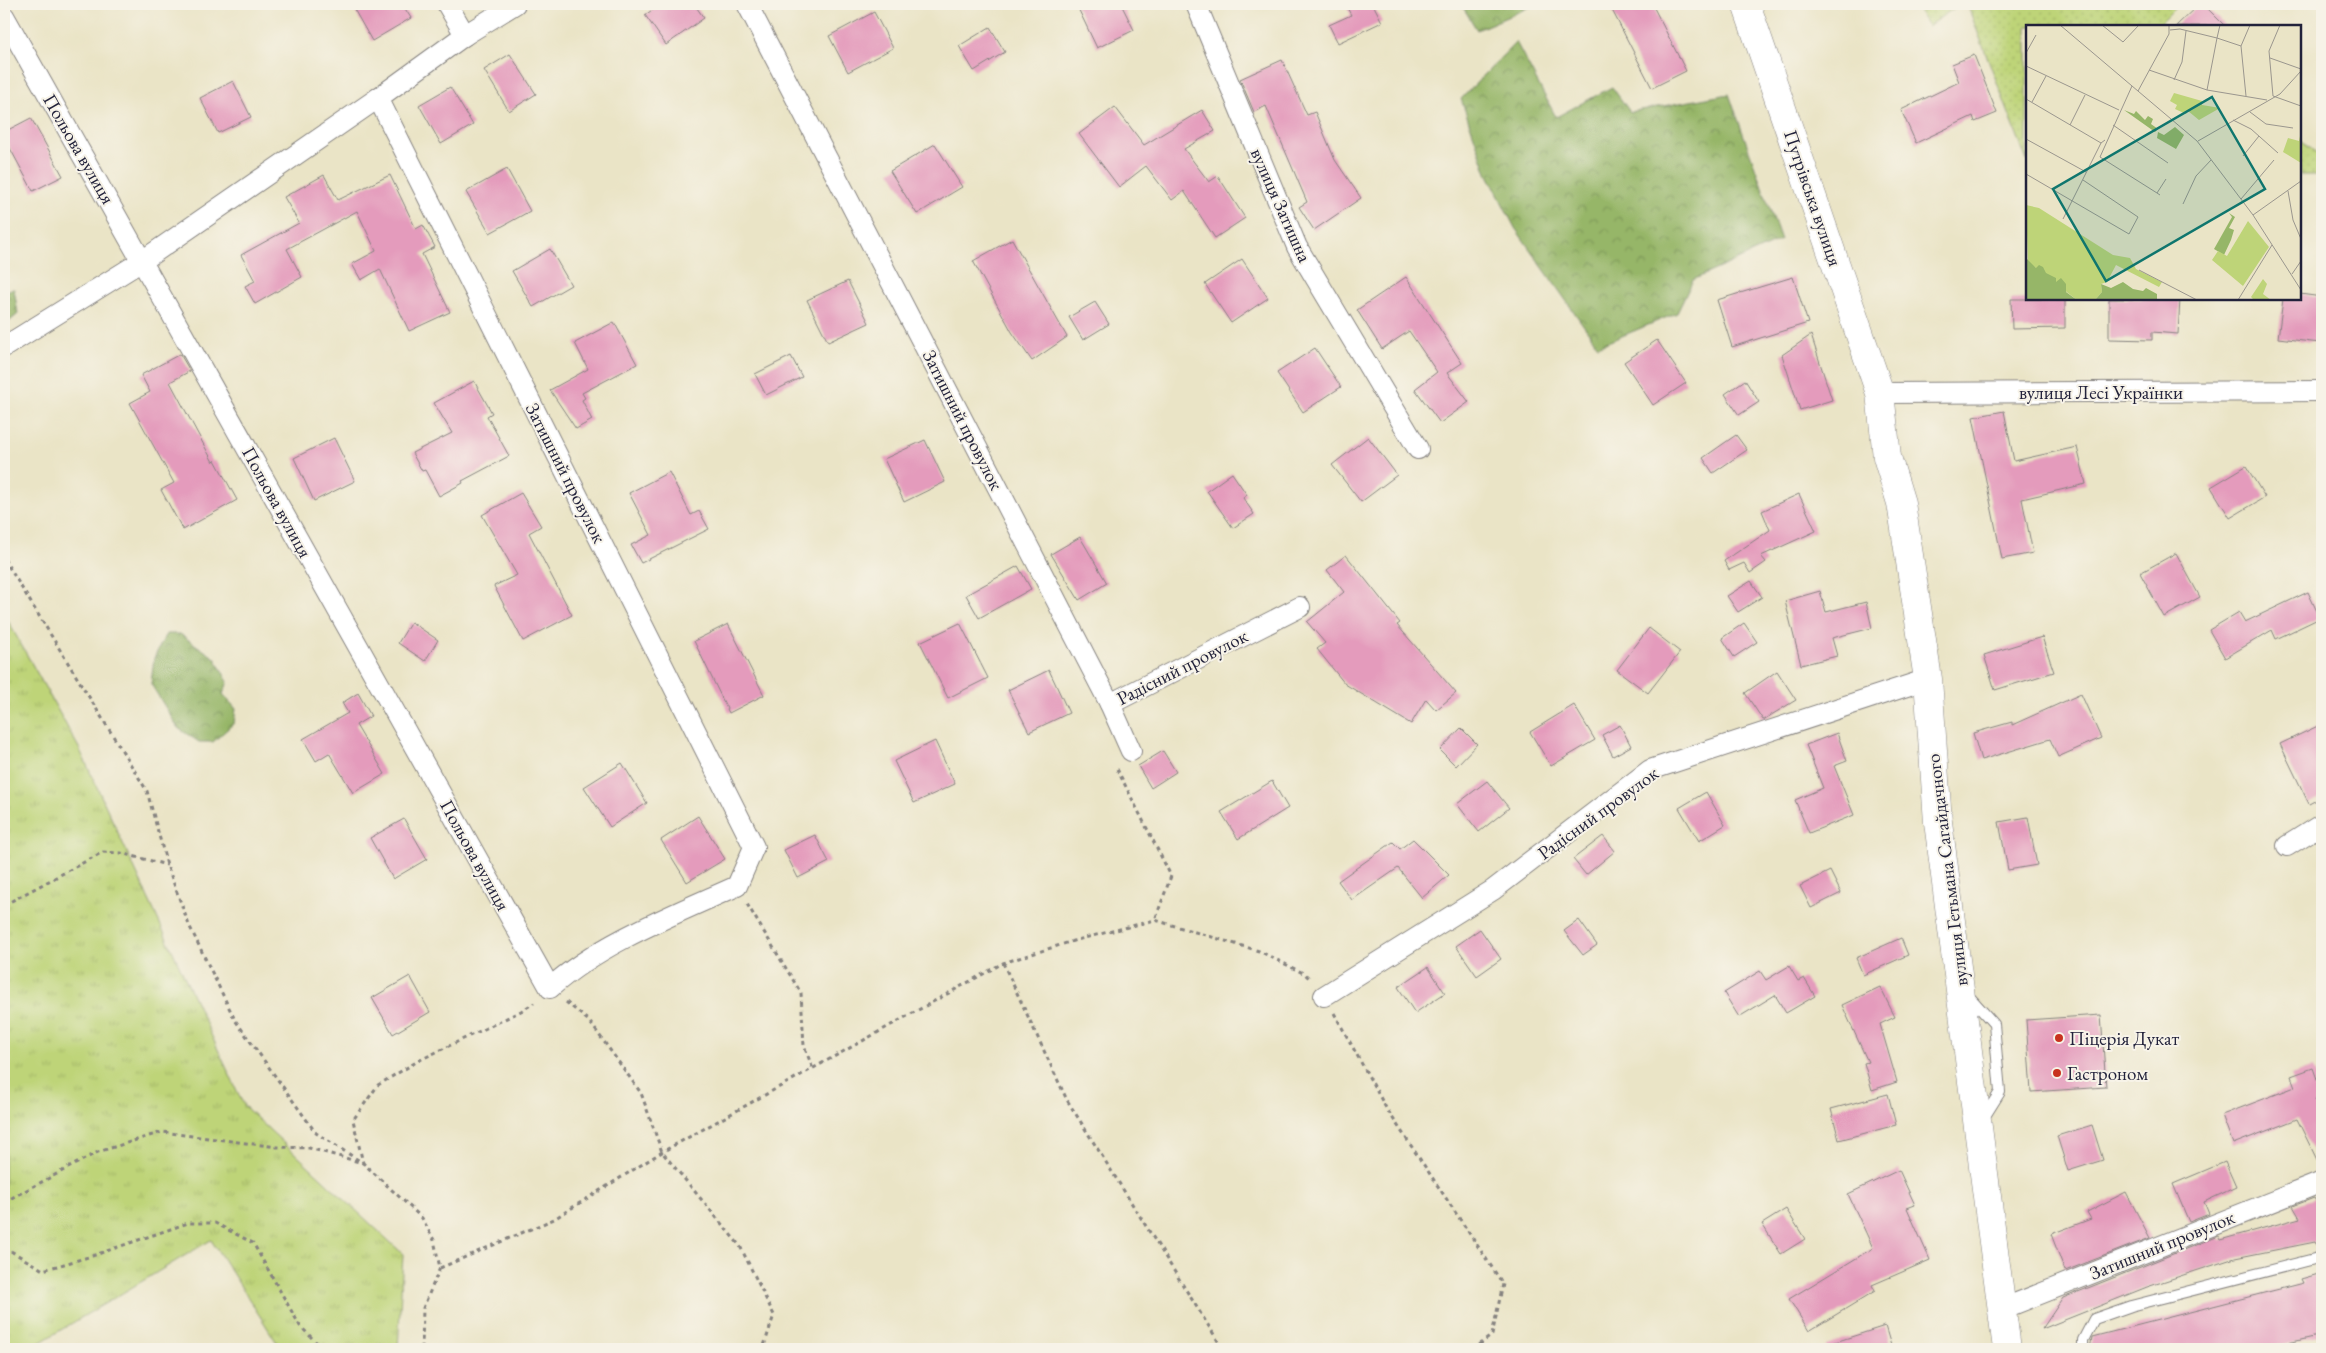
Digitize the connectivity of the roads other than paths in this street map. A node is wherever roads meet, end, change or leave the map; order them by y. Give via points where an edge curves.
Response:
1 (447, 4) edge
2 (515, 4) edge
3 (747, 4) edge
4 (1196, 4) edge
5 (1746, 4) edge
6 (4, 16) edge
7 (465, 34) junction
8 (378, 98) junction
9 (142, 261) junction
10 (4, 346) edge
11 (2322, 391) edge
12 (1880, 393) junction
13 (1418, 449) dead end
14 (1300, 607) dead end
15 (1928, 679) junction
16 (1110, 704) junction
17 (1131, 751) road end
18 (2322, 824) edge
19 (2287, 846) dead end
20 (737, 886) joint
21 (1324, 996) road end
22 (2322, 1182) edge
23 (2322, 1257) edge
24 (2002, 1308) junction
25 (2007, 1349) edge
26 (2083, 1349) edge

1 - 7 street
2 - 7 street
3 - 16 street, Затишний провулок
4 - 13 street, вулиця Затишна via 1297,247
5 - 12 main road, Путрівська вулиця
6 - 9 street, Польова вулиця
7 - 8 street
8 - 9 street
8 - 20 street, Затишний провулок via 754,847
9 - 10 street
9 - 20 street, Польова вулиця via 550,988 569,970 652,924
11 - 12 street, вулиця Лесі Українки
12 - 15 main road, вулиця Гетьмана Сагайдачного via 1887,457 1901,503
14 - 16 street, Радісний провулок
15 - 21 street, Радісний провулок via 1650,770 1493,890
15 - 24 main road, вулиця Гетьмана Сагайдачного via 1938,822
16 - 17 street, Радісний провулок
18 - 19 street
22 - 24 street, Затишний провулок
23 - 26 lane via 2130,1306 2094,1319 2082,1340
24 - 25 main road, вулиця Гетьмана Сагайдачного

